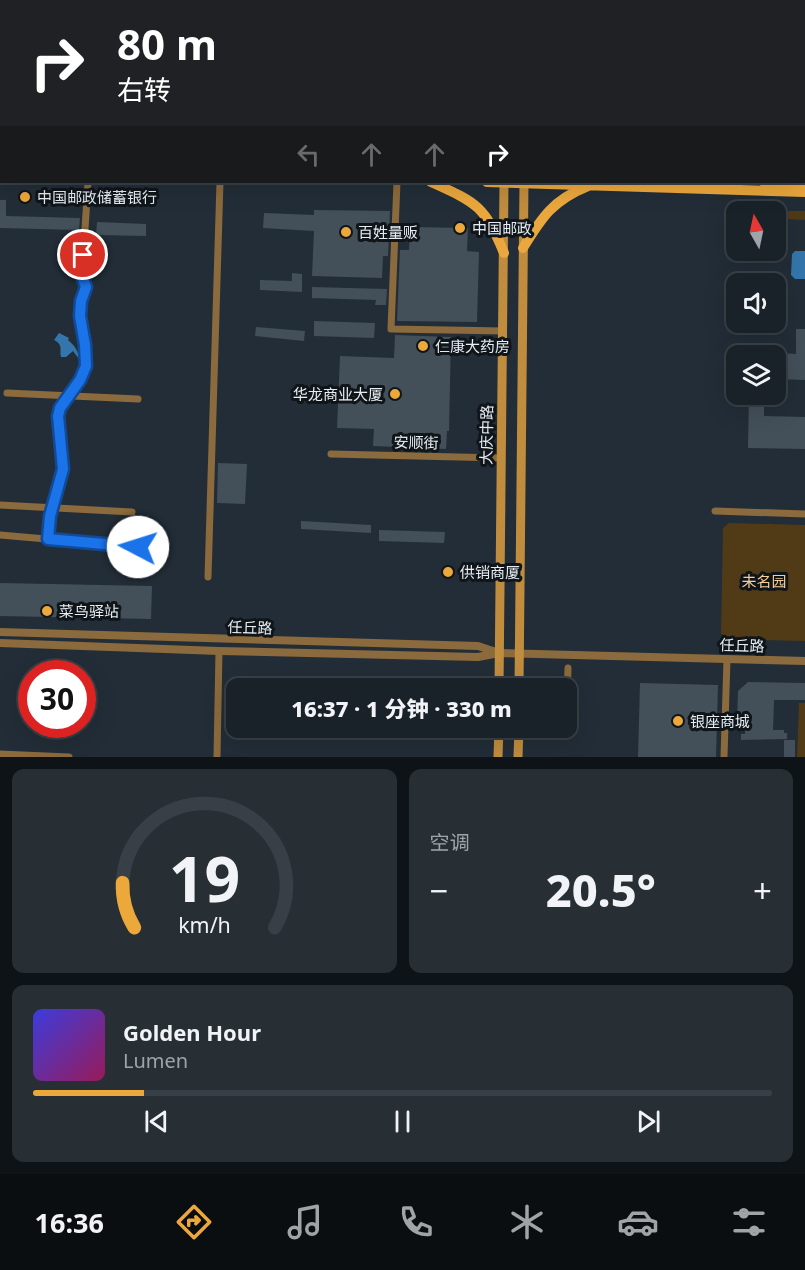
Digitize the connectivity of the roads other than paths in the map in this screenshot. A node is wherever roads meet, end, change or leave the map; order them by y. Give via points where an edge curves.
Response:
1 (88, 183) edge
2 (220, 183) edge
3 (398, 183) edge
4 (433, 183) edge
5 (504, 183) edge
6 (524, 183) edge
7 (546, 183) edge
8 (591, 185) junction
9 (805, 192) edge
10 (523, 248) junction
11 (504, 253) junction
12 (502, 331) junction
13 (7, 393) dead end
14 (68, 396) junction
15 (138, 399) dead end
16 (331, 454) dead end
17 (501, 458) junction
18 (0, 505) edge
19 (53, 507) junction
20 (715, 511) dead end
21 (132, 512) dead end
22 (805, 514) edge
23 (0, 535) edge
24 (48, 539) junction
25 (138, 547) dead end
26 (208, 577) dead end
27 (0, 632) edge
28 (0, 643) edge
29 (219, 651) junction
30 (499, 653) junction
31 (519, 653) junction
32 (727, 658) junction
33 (805, 660) edge
34 (568, 668) dead end
35 (499, 678) edge
36 (519, 678) edge
37 (568, 678) edge
38 (498, 738) edge
39 (519, 738) edge
40 (0, 754) edge
41 (69, 757) edge
42 (217, 757) edge
43 (498, 757) edge
44 (518, 757) edge
45 (724, 757) edge

1 - 14 street via 82,276 86,287 80,316 86,366
2 - 26 street
3 - 12 street via 391,328
4 - 11 main road via 472,201 485,213
5 - 11 main road, 大庆中路
6 - 10 main road
7 - 8 main road
8 - 9 main road
8 - 10 main road via 551,207
10 - 31 main road
11 - 12 main road, 大庆中路
12 - 17 main road, 大庆中路
13 - 14 street
14 - 15 street
14 - 19 street via 58,416 63,469
16 - 17 street, 安顺街
17 - 30 main road, 大庆中路
18 - 19 street
19 - 21 street
19 - 24 street
20 - 22 street
23 - 24 street
24 - 25 street
27 - 30 street, 任丘路 via 478,646
28 - 29 street, 任丘路
29 - 30 street, 任丘路 via 478,657
29 - 42 street
30 - 31 street, 任丘路
30 - 35 main road, 大庆中路
31 - 32 street, 任丘路
31 - 36 main road
32 - 33 street, 任丘路
32 - 45 street
34 - 37 street
38 - 43 main road
39 - 44 main road
40 - 41 street

